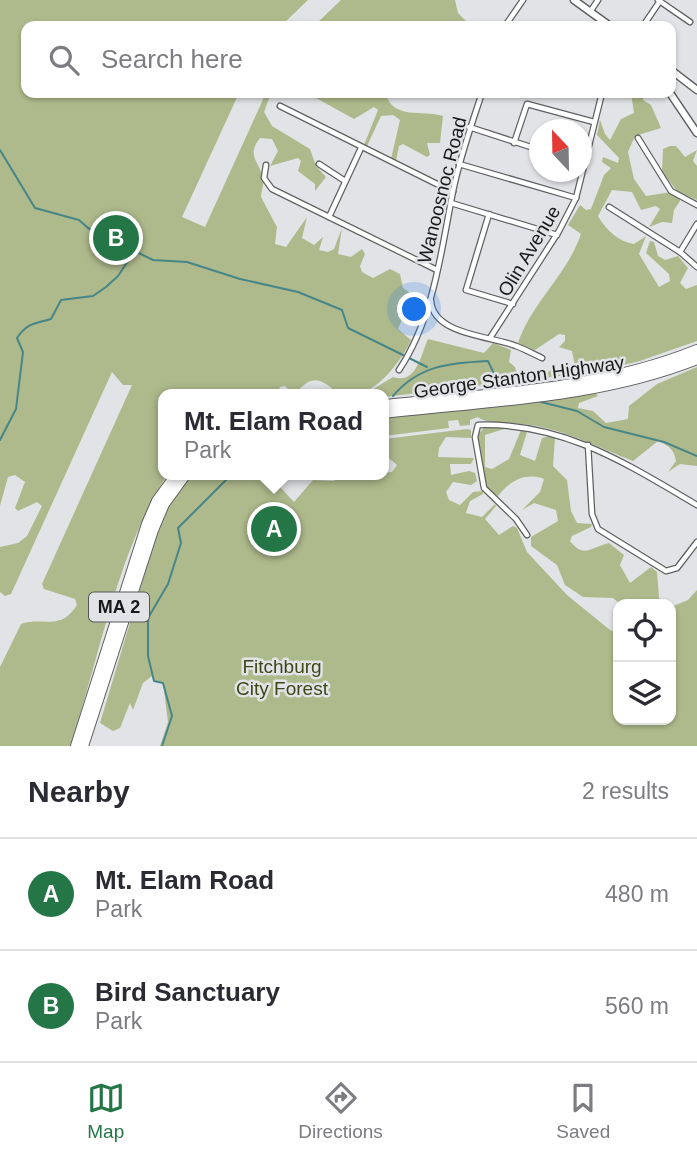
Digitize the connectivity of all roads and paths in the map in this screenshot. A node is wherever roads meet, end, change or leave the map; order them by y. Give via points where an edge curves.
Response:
1 (523, 0) edge
2 (574, 0) edge
3 (598, 0) edge
4 (660, 1) edge
5 (590, 12) junction
6 (508, 21) edge
7 (603, 21) edge
8 (646, 21) edge
9 (690, 22) dead end
10 (676, 74) edge
11 (697, 90) edge
12 (480, 98) edge
13 (601, 98) edge
14 (673, 98) edge
15 (280, 106) dead end
16 (594, 122) junction
17 (469, 127) junction
18 (592, 129) edge
19 (697, 134) edge
20 (638, 138) dead end
21 (514, 143) junction
22 (529, 147) edge
23 (361, 148) junction
24 (319, 164) dead end
25 (459, 164) junction
26 (266, 165) dead end
27 (345, 181) junction
28 (579, 182) edge
29 (453, 192) junction
30 (576, 198) junction
31 (451, 204) junction
32 (697, 205) edge
33 (608, 207) dead end
34 (489, 215) junction
35 (329, 217) junction
36 (697, 224) edge
37 (557, 235) junction
38 (680, 252) junction
39 (697, 267) edge
40 (437, 270) junction
41 (431, 300) junction
42 (513, 304) junction
43 (490, 338) junction
44 (697, 350) edge
45 (541, 358) dead end
46 (697, 359) edge
47 (398, 370) dead end
48 (534, 392) junction
49 (389, 404) edge
50 (389, 411) edge
51 (588, 444) junction
52 (172, 480) edge
53 (181, 480) edge
54 (697, 505) edge
55 (527, 535) dead end
56 (697, 542) edge
57 (76, 746) edge
58 (83, 746) edge

1 - 6 street
2 - 5 main road
3 - 5 street
4 - 8 street
4 - 9 street
5 - 7 main road
10 - 11 main road
12 - 17 street, Wanoosnoc Road
13 - 16 street, Olin Avenue
14 - 19 main road
15 - 23 street
16 - 18 street, Olin Avenue
16 - 21 street via 527,104
17 - 21 street
17 - 25 street, Wanoosnoc Road
20 - 32 street via 671,191
21 - 22 street
23 - 27 street
23 - 29 street
24 - 27 street
25 - 29 street, Wanoosnoc Road
25 - 30 street
26 - 35 street via 264,178 269,186
27 - 35 street
28 - 30 street, Olin Avenue
29 - 31 street, Wanoosnoc Road
30 - 37 street, Olin Avenue
31 - 34 street
31 - 40 street, Wanoosnoc Road
33 - 38 street
34 - 37 street
34 - 42 street via 466,290
35 - 40 street
36 - 38 street
37 - 42 street, Olin Avenue
38 - 39 street
40 - 41 street, Wanoosnoc Road
41 - 43 street via 435,313 447,325
41 - 47 street, Wanoosnoc Road
42 - 43 street, Olin Avenue
43 - 45 street
44 - 48 highway, George Stanton Highway via 635,371
46 - 48 highway, George Stanton Highway via 630,381
48 - 49 highway, George Stanton Highway
48 - 50 highway, George Stanton Highway
51 - 54 street
51 - 55 street via 525,427 478,425 475,437 484,488
51 - 56 street via 592,514 603,535 666,571 677,568
52 - 57 highway, MA 2 via 145,531
53 - 58 highway, MA 2 via 154,527

